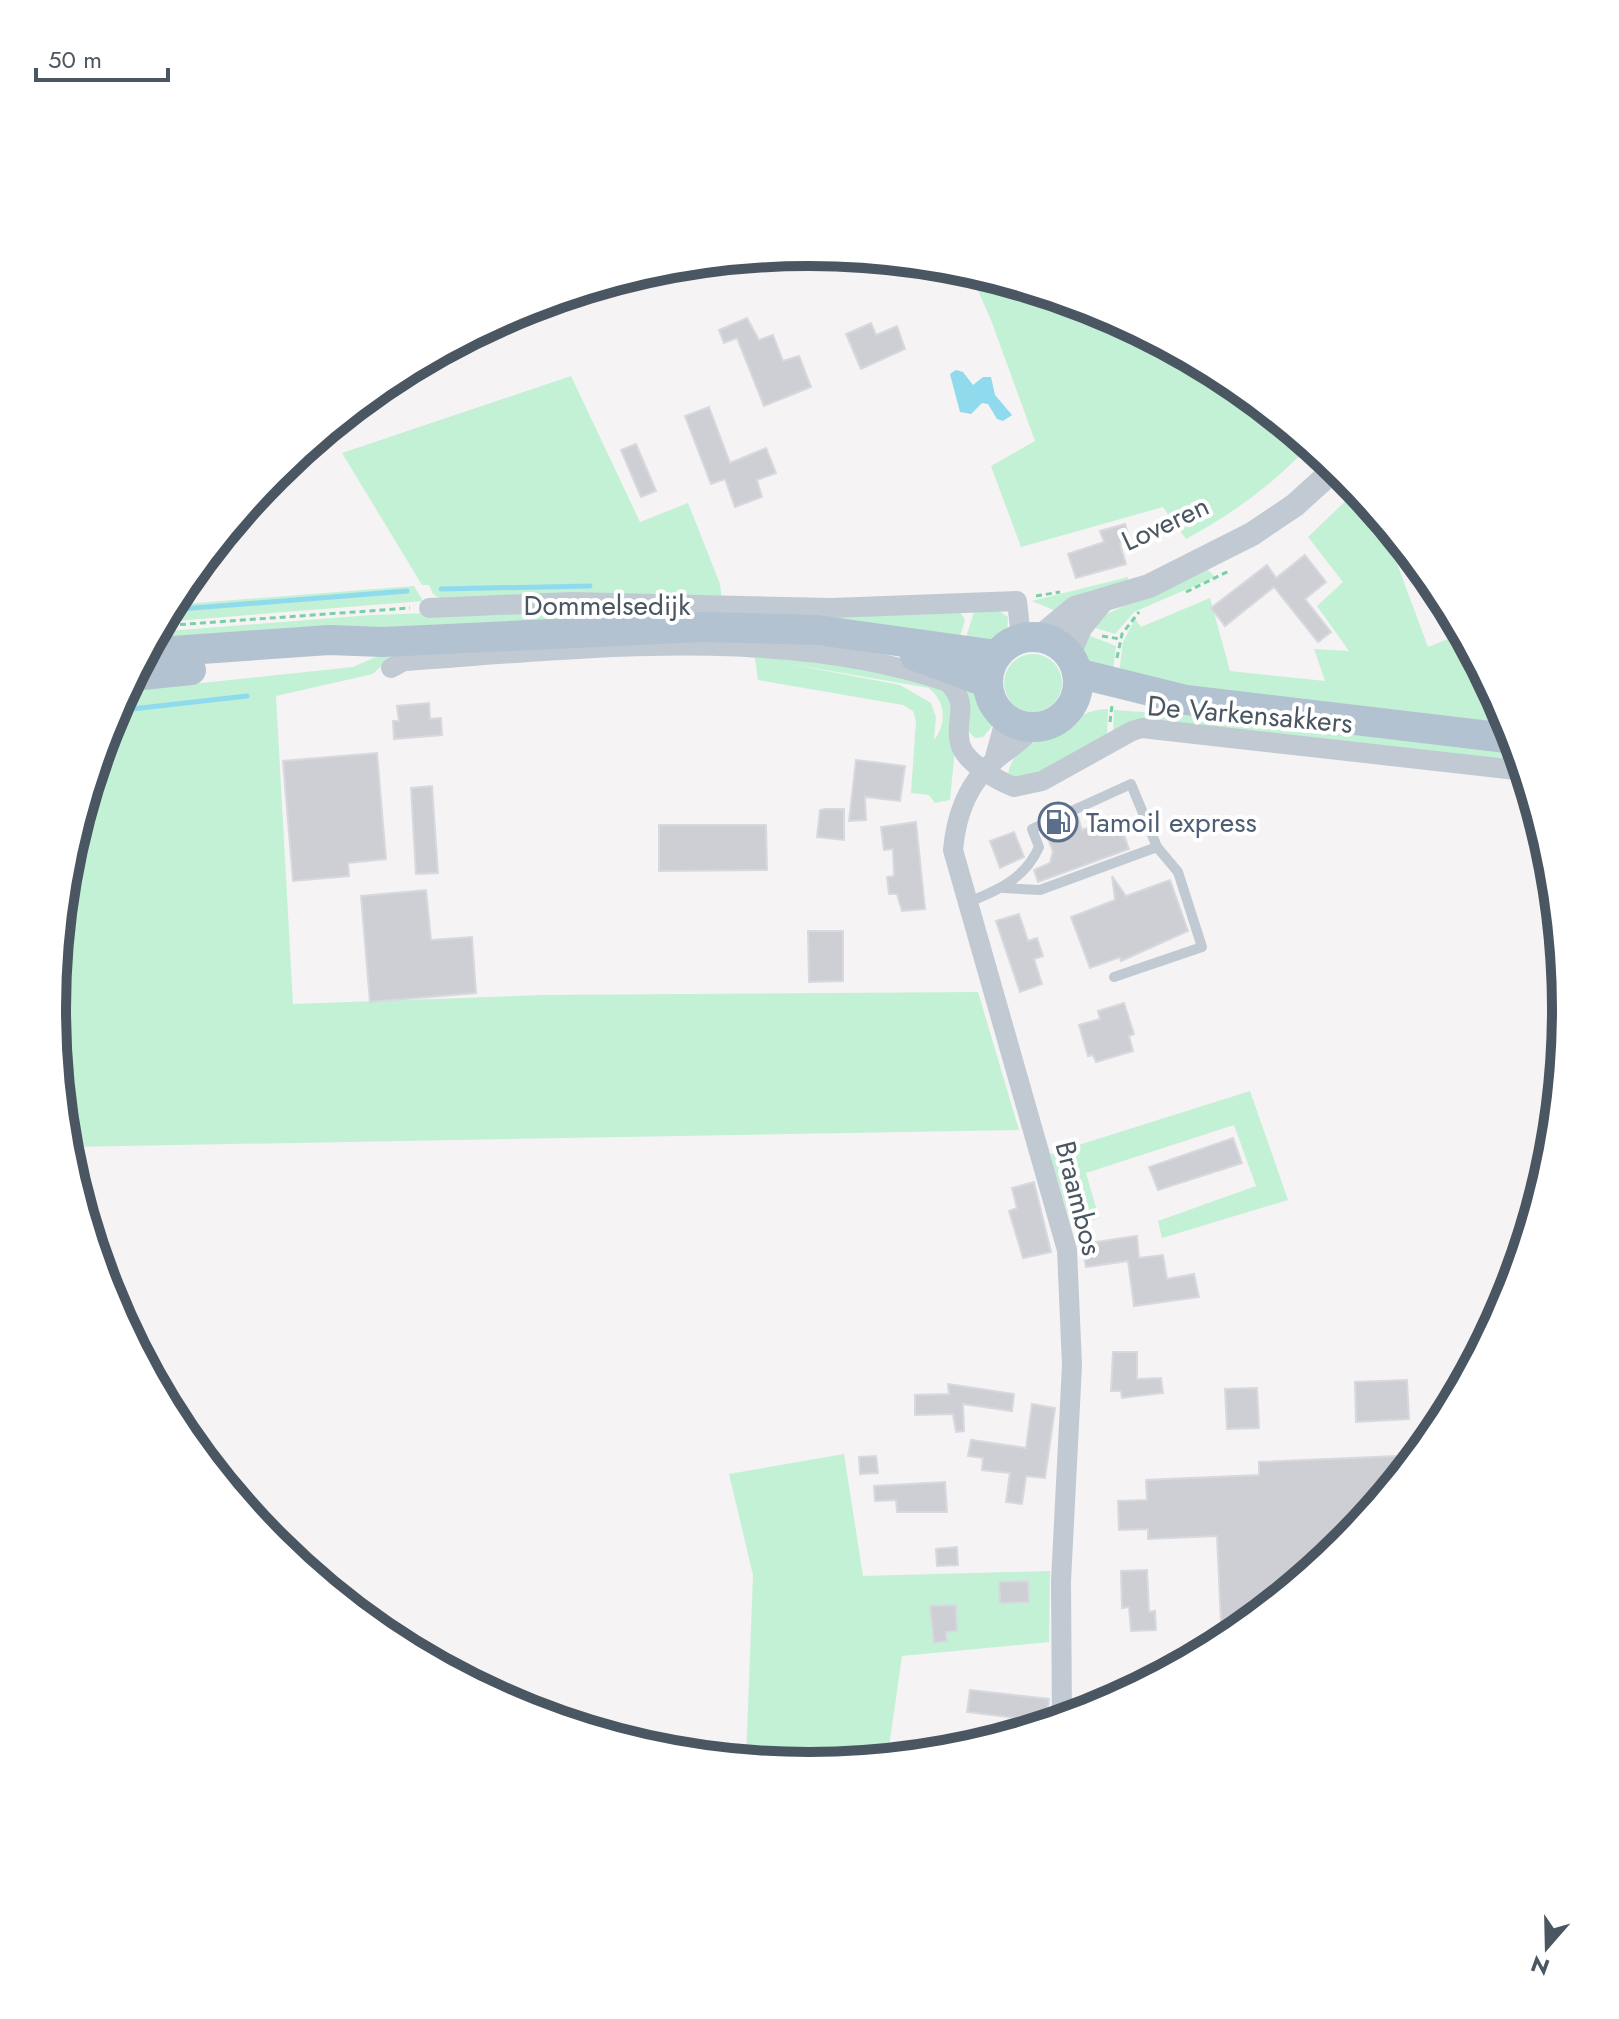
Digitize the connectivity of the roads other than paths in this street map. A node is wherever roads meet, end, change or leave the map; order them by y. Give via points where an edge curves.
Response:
1 (1327, 476) edge
2 (1101, 602) junction
3 (429, 608) road end
4 (158, 652) edge
5 (1012, 653) junction
6 (387, 655) junction
7 (1073, 664) junction
8 (146, 675) edge
9 (1186, 700) junction
10 (1073, 703) junction
11 (1019, 722) junction
12 (1501, 737) edge
13 (990, 766) junction
14 (1513, 770) edge
15 (1157, 847) junction
16 (1004, 888) junction
17 (966, 903) junction
18 (1114, 977) dead end
19 (1062, 1709) edge

1 - 2 street, Loveren via 1252,534 1175,575
2 - 5 street, Loveren via 1063,615
2 - 7 street via 1080,628
3 - 5 street, Dommelsedijk via 571,602 832,608 1017,601
4 - 6 main road, Dommelsedijk via 329,640
5 - 6 main road, Dommelsedijk via 817,630 702,627
5 - 7 main road
5 - 11 main road via 996,707
6 - 8 main road, Dommelsedijk
6 - 13 street, Dommelsedijk via 404,661 712,647 840,653 948,682 961,704 960,744 968,757
7 - 9 main road
7 - 10 main road
9 - 10 main road via 1149,706
9 - 12 main road
10 - 11 main road via 1057,720
11 - 13 street, Braambos
11 - 13 street, Braambos via 1020,743
13 - 14 street, De Varkensakkers via 1009,785 1030,785 1142,728
13 - 17 street, Braambos via 963,802 955,831 954,859
15 - 16 lane via 1040,890
15 - 16 lane via 1131,784 1032,829 1039,847 1033,861
15 - 18 lane via 1178,872 1202,947
16 - 17 lane
17 - 19 street, Braambos via 1067,1250 1072,1365 1061,1581

